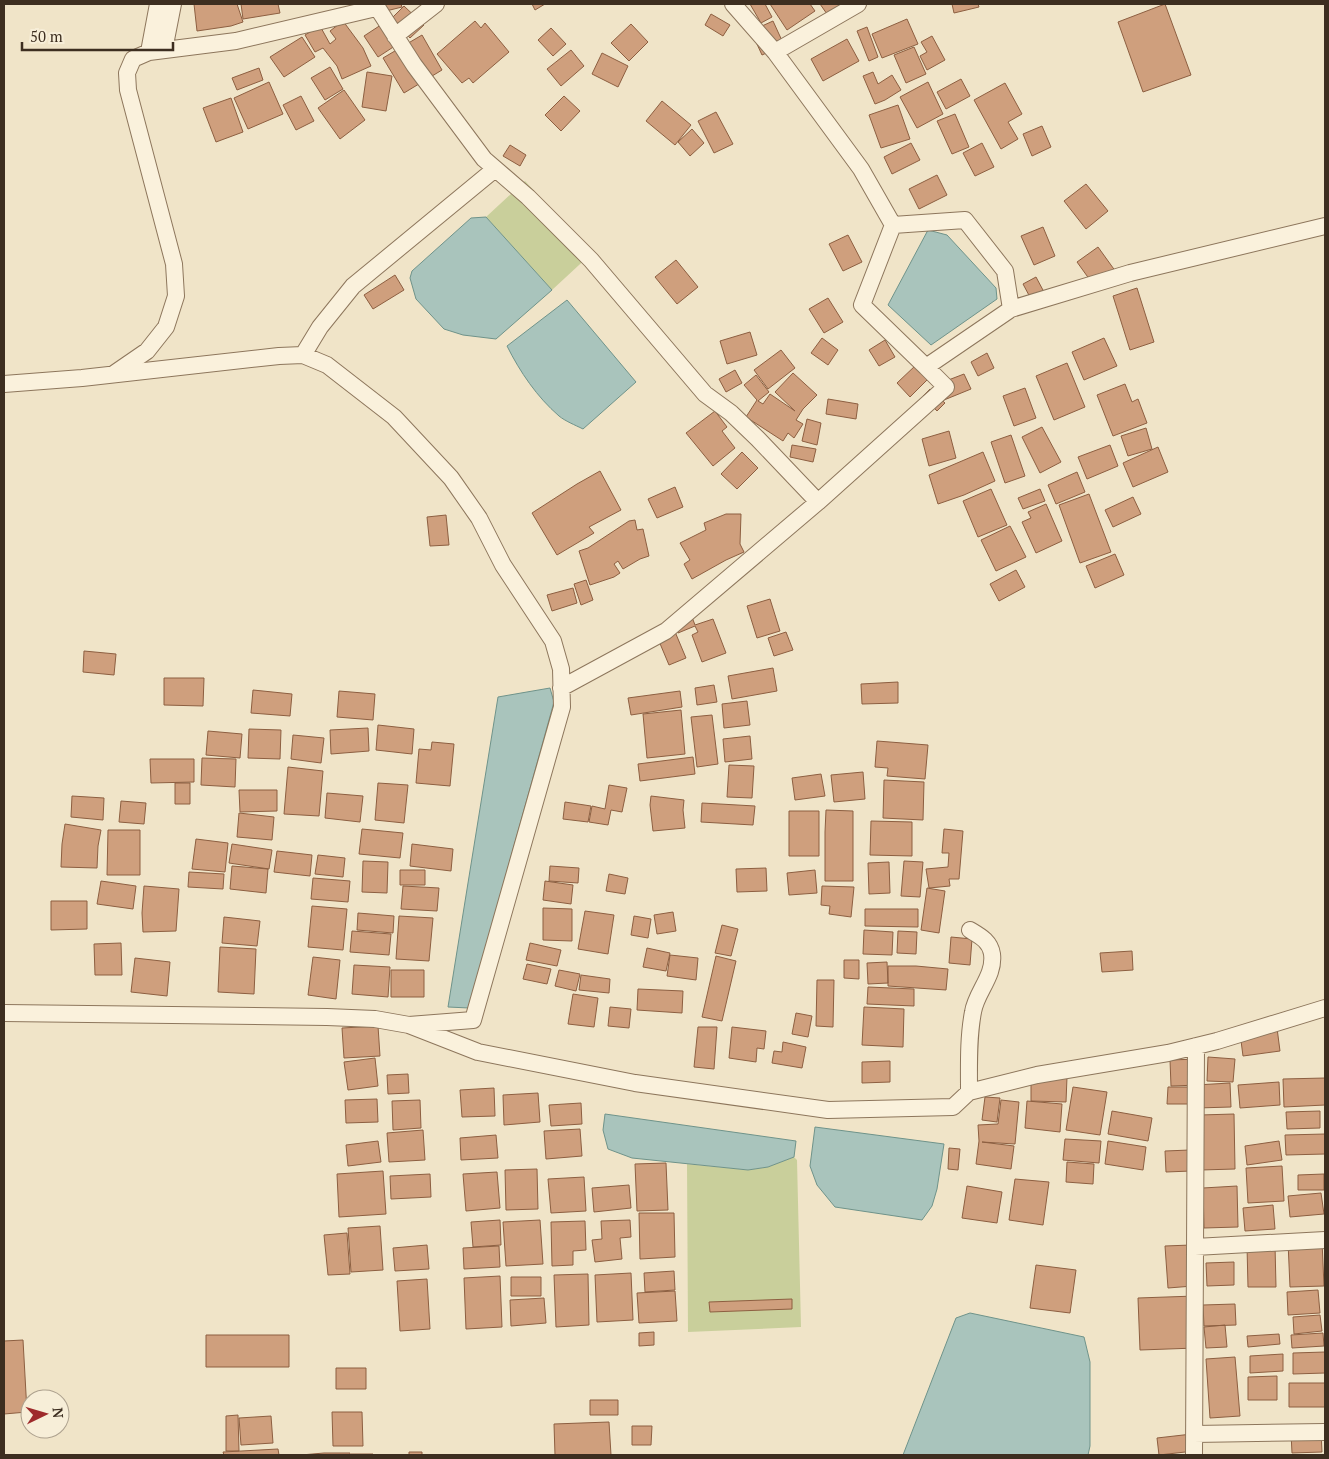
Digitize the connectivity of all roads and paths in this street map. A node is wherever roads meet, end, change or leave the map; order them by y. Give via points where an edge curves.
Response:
1 (158, 4) edge
2 (173, 4) edge
3 (436, 4) edge
4 (733, 4) edge
5 (858, 4) edge
6 (375, 6) edge
7 (394, 36) junction
8 (157, 51) junction
9 (774, 52) junction
10 (495, 169) junction
11 (893, 226) junction
12 (1325, 226) edge
13 (1011, 309) junction
14 (303, 355) junction
15 (926, 367) junction
16 (113, 374) junction
17 (4, 384) edge
18 (818, 502) junction
19 (562, 688) junction
20 (970, 930) dead end
21 (1325, 1008) edge
22 (4, 1013) edge
23 (409, 1025) junction
24 (1196, 1046) junction
25 (969, 1092) junction
26 (1325, 1240) edge
27 (1195, 1248) junction
28 (1325, 1432) edge
29 (1194, 1434) junction
30 (1194, 1455) edge

1 - 8 street
2 - 8 street
3 - 7 street
4 - 9 street
5 - 9 street
6 - 7 street
6 - 8 street via 236,41
7 - 10 street via 484,159
8 - 16 street via 133,60 127,73 128,90 174,264 176,296 166,327 147,351
9 - 11 street via 861,169
10 - 14 street via 354,286 320,327
10 - 18 street via 591,260 705,394 751,432
11 - 13 street via 965,220 1005,271
11 - 15 street via 862,305
12 - 13 street via 1130,273
13 - 15 street
14 - 16 street
14 - 19 street via 327,365 394,417 451,478 479,518 504,565 553,641 561,669
15 - 18 street via 946,387
16 - 17 street
18 - 19 street via 666,631
19 - 23 street via 562,707 473,1020
20 - 25 street via 984,938 992,954 990,975 973,1009
21 - 24 street
22 - 23 street via 327,1017 375,1019
23 - 25 street via 478,1052 635,1083 828,1110 952,1107
24 - 25 street
24 - 27 street
26 - 27 street
27 - 29 street
28 - 29 street
29 - 30 street

